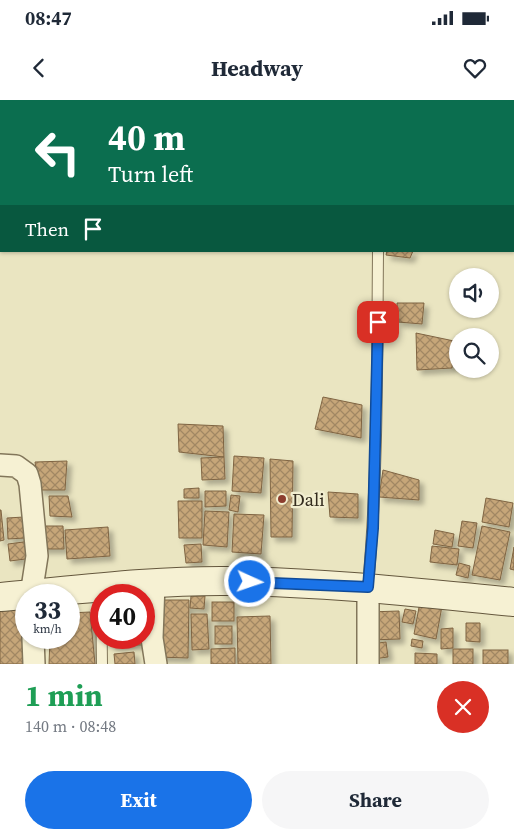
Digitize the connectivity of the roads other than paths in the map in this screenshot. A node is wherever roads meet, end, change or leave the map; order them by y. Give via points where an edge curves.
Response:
1 (378, 252) edge
2 (0, 464) edge
3 (154, 583) junction
4 (33, 584) edge
5 (143, 584) edge
6 (368, 587) junction
7 (15, 596) edge
8 (0, 597) edge
9 (514, 602) edge
10 (33, 649) edge
11 (102, 649) edge
12 (34, 664) edge
13 (102, 664) edge
14 (156, 664) edge
15 (368, 664) edge

1 - 6 lane via 373,528
2 - 4 street via 16,466 27,474 30,484 37,556
3 - 5 street
3 - 6 street via 230,581
3 - 14 street via 152,638
6 - 9 street
6 - 15 street
7 - 8 street
10 - 12 street
11 - 13 lane

